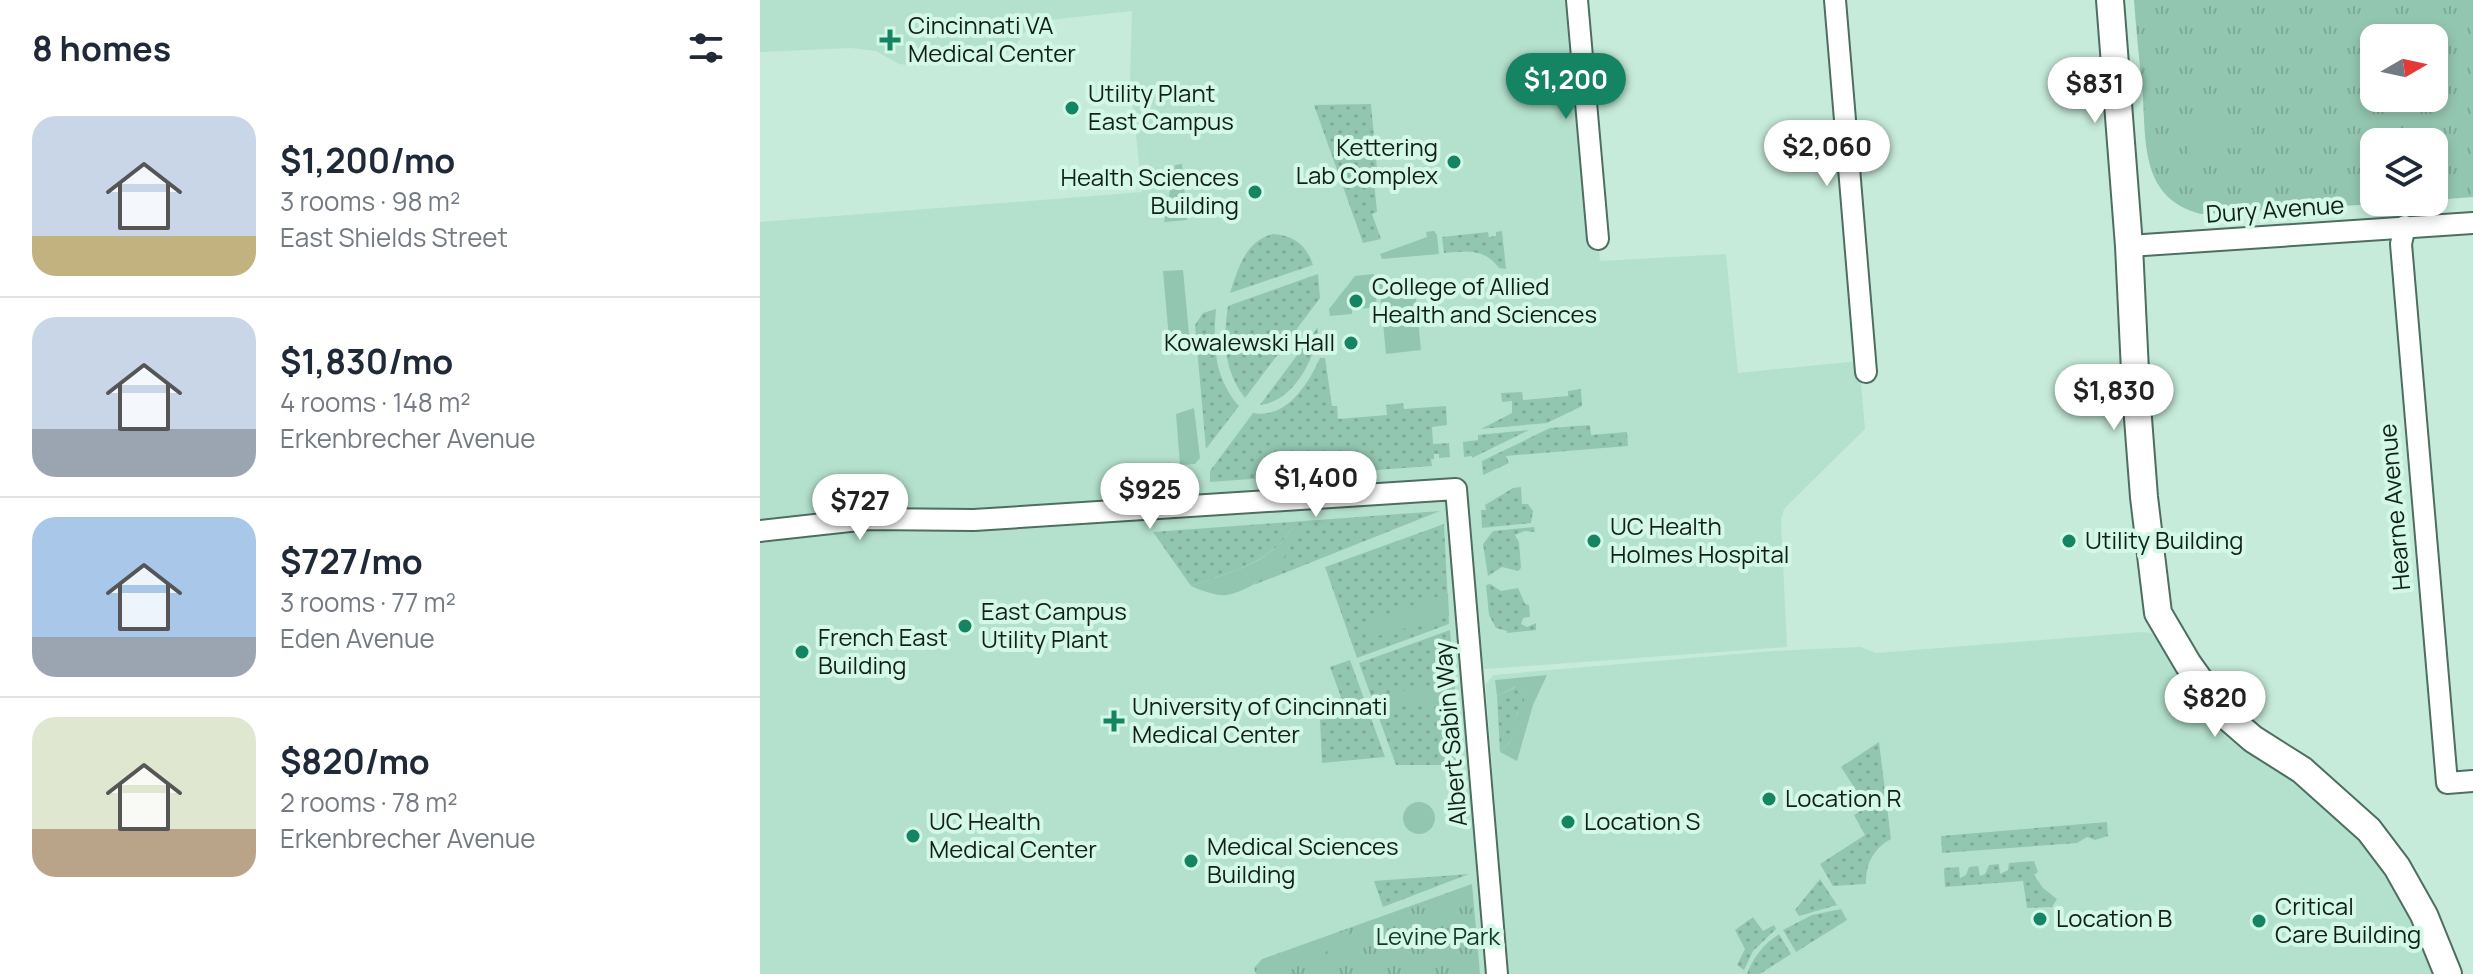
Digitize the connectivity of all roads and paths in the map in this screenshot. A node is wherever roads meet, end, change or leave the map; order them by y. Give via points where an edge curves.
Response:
1 (1577, 0) edge
2 (1835, 0) edge
3 (2110, 0) edge
4 (2473, 223) edge
5 (2405, 226) junction
6 (1598, 239) dead end
7 (2129, 246) junction
8 (1866, 372) dead end
9 (760, 531) edge
10 (2473, 781) edge
11 (1497, 974) edge
12 (2448, 974) edge

1 - 6 street
2 - 8 street
3 - 7 street
4 - 5 street, Dury Avenue
5 - 7 street, Dury Avenue
5 - 10 street, Hearne Avenue via 2401,244 2447,783
7 - 12 street via 2144,497 2158,613 2223,713 2302,770 2369,830 2424,915
9 - 11 street, Albert Sabin Way via 868,519 974,520 1456,489

